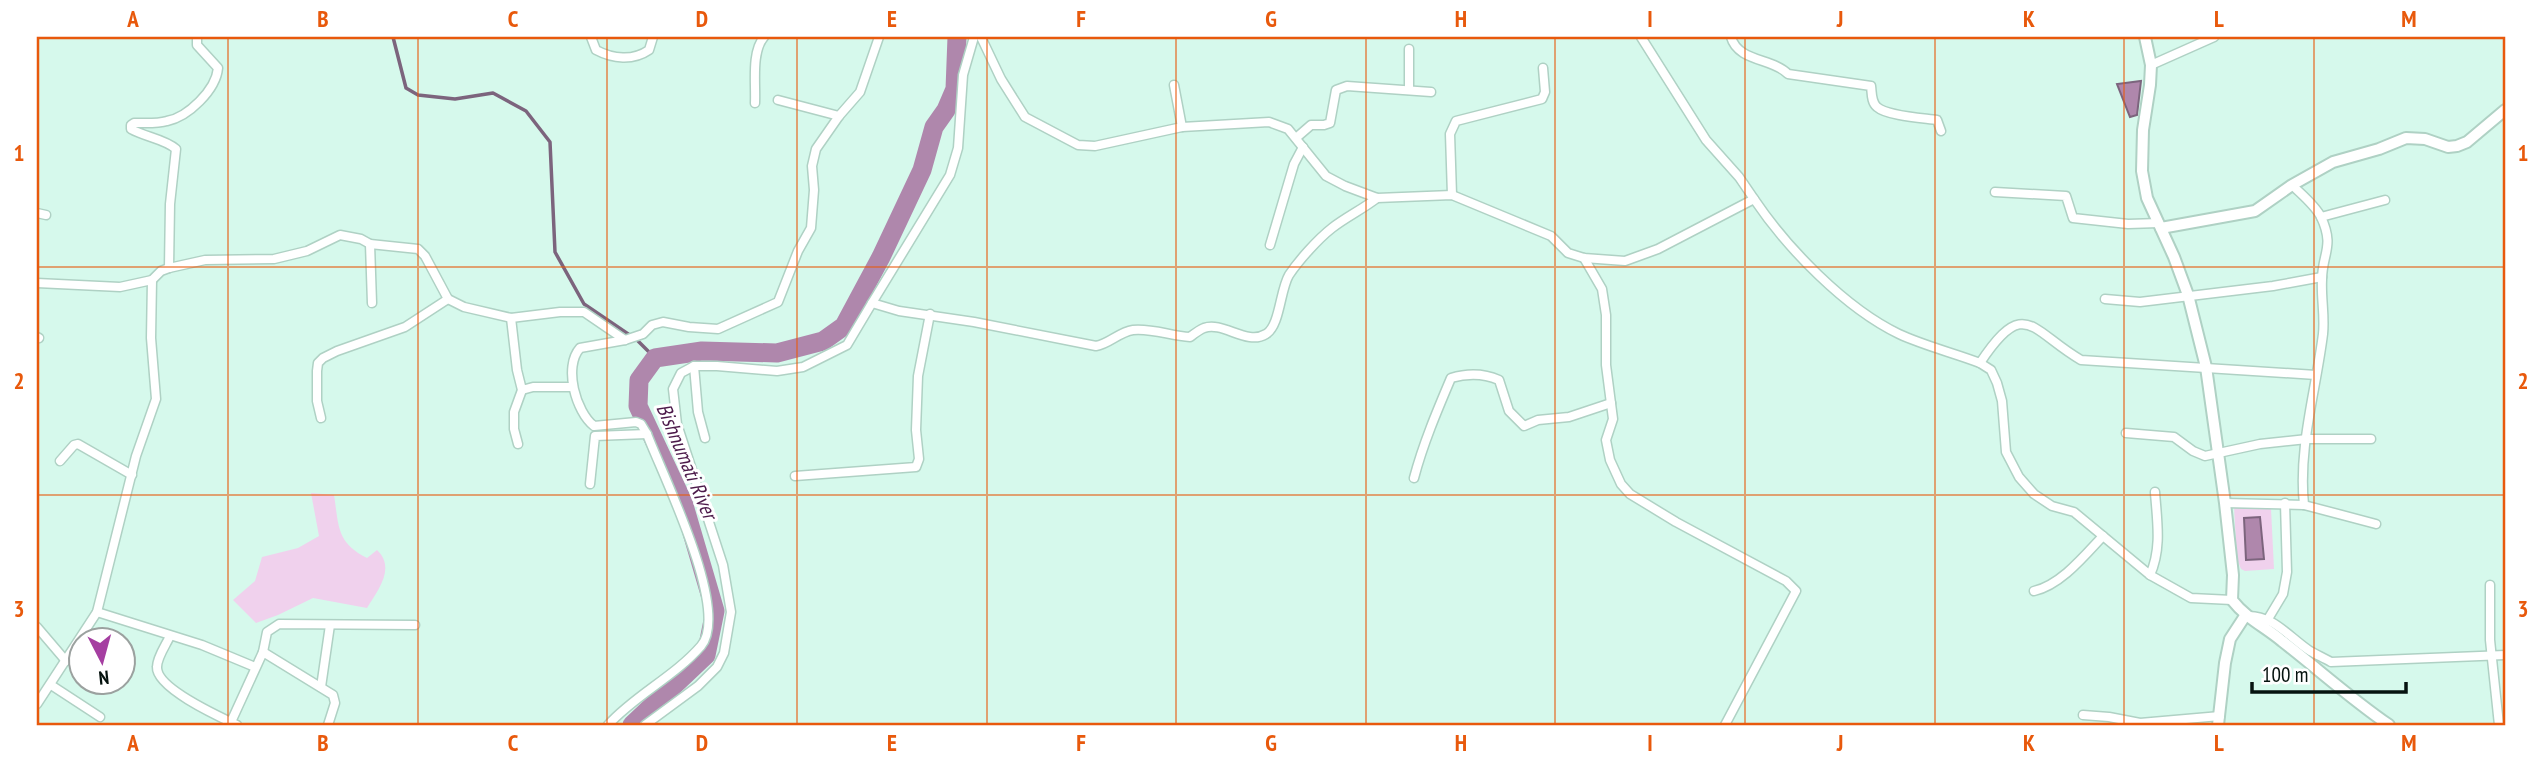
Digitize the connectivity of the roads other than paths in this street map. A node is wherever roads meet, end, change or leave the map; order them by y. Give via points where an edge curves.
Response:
1 (197, 37) edge
2 (591, 37) edge
3 (653, 37) edge
4 (764, 37) edge
5 (879, 37) edge
6 (974, 37) edge
7 (981, 37) edge
8 (1640, 37) edge
9 (1731, 37) edge
10 (2145, 37) edge
11 (2214, 37) edge
12 (1409, 49) dead end
13 (2151, 65) junction
14 (1543, 68) dead end
15 (1174, 85) dead end
16 (1409, 90) junction
17 (1431, 92) dead end
18 (778, 100) dead end
19 (755, 103) dead end
20 (2505, 110) edge
21 (839, 116) junction
22 (1182, 127) junction
23 (1941, 131) dead end
24 (1296, 138) junction
25 (1303, 147) junction
26 (2292, 185) junction
27 (1995, 192) dead end
28 (1452, 195) junction
29 (1377, 198) junction
30 (1754, 200) junction
31 (2385, 200) dead end
32 (2321, 217) junction
33 (2160, 225) junction
34 (370, 244) junction
35 (1270, 245) dead end
36 (1584, 258) junction
37 (169, 268) junction
38 (2322, 277) junction
39 (152, 280) junction
40 (37, 283) edge
41 (2188, 295) junction
42 (448, 299) junction
43 (2105, 299) dead end
44 (372, 303) dead end
45 (872, 303) junction
46 (930, 314) junction
47 (511, 318) junction
48 (625, 340) junction
49 (1980, 363) junction
50 (694, 366) junction
51 (2206, 367) junction
52 (2316, 375) junction
53 (573, 387) junction
54 (522, 390) junction
55 (1611, 402) junction
56 (321, 418) dead end
57 (647, 433) junction
58 (2126, 433) dead end
59 (705, 438) dead end
60 (2307, 439) junction
61 (2371, 439) dead end
62 (518, 444) dead end
63 (2217, 454) junction
64 (60, 460) dead end
65 (132, 475) junction
66 (795, 476) dead end
67 (1414, 478) dead end
68 (590, 484) dead end
69 (2155, 492) dead end
70 (2225, 503) junction
71 (2285, 503) junction
72 (2304, 505) junction
73 (2376, 524) dead end
74 (2104, 536) junction
75 (2150, 575) junction
76 (2490, 585) dead end
77 (2034, 591) dead end
78 (2232, 600) junction
79 (97, 612) junction
80 (2245, 616) junction
81 (2268, 619) junction
82 (330, 625) junction
83 (415, 625) dead end
84 (88, 626) edge
85 (37, 627) edge
86 (170, 636) junction
87 (263, 652) junction
88 (2505, 655) edge
89 (2491, 657) junction
90 (66, 662) joint
91 (255, 667) junction
92 (51, 685) junction
93 (321, 687) junction
94 (37, 704) edge
95 (2083, 715) dead end
96 (100, 717) dead end
97 (2219, 721) edge
98 (234, 724) edge
99 (328, 725) edge
100 (608, 725) edge
101 (645, 725) edge
102 (1725, 725) edge
103 (2389, 725) edge
104 (2499, 725) edge

1 - 37 street via 197,45 218,68 209,91 186,113 169,121 131,125 144,136 176,149
2 - 3 street via 596,50 623,58 642,55
4 - 19 street via 759,43
5 - 21 street via 860,92
6 - 45 street via 963,75 958,148 950,175
7 - 22 street via 1025,117 1078,145 1095,146
8 - 30 street via 1706,140
9 - 23 street via 1745,54 1788,74 1871,86 1877,107 1937,120
10 - 13 main road
11 - 13 street
12 - 16 street
13 - 33 main road via 2142,171 2147,198
14 - 28 street via 1542,99 1452,125
15 - 22 street
16 - 17 street
16 - 24 street via 1347,86 1336,90 1330,123 1311,125
18 - 21 street
20 - 26 main road via 2457,146 2406,138 2333,162
21 - 48 street via 816,149 811,228 778,302 718,329 663,321
22 - 24 street via 1269,122 1288,129
24 - 25 street
25 - 29 street via 1326,176
25 - 35 street
26 - 32 street
26 - 33 main road via 2255,211
27 - 33 street via 2066,196 2073,218
28 - 29 street
28 - 36 street via 1551,236 1568,253
29 - 46 street via 1319,240 1289,276 1268,334 1249,336 1217,327 1205,327 1190,337 1130,330 1096,346
30 - 36 street via 1625,261
30 - 49 street via 1808,266 1880,322 1899,334
31 - 32 street
32 - 38 street via 2329,246
33 - 41 main road
34 - 37 street via 340,235 307,251 274,259 205,260
34 - 42 street via 418,249
34 - 44 street
36 - 55 street via 1602,289
37 - 39 street
38 - 41 street
38 - 52 street via 2324,331
39 - 40 street via 120,287
39 - 65 street via 156,399
41 - 43 street via 2140,302
41 - 51 main road
42 - 47 street
42 - 56 street via 405,327 323,358 317,371
45 - 46 street
45 - 50 street via 847,345 803,367 777,371
46 - 66 street via 918,376 916,467
47 - 48 street via 584,312
47 - 54 street
48 - 53 street via 580,348
49 - 51 street via 2009,328 2027,323 2081,359
49 - 74 street via 1991,370 1997,383 2006,452 2019,477 2034,494 2052,506 2074,512
50 - 59 street
50 - 101 street via 681,373 673,389 677,424 723,565 731,612 717,667 698,687
51 - 52 street
51 - 63 main road
52 - 60 street
53 - 54 street
53 - 57 street via 585,419 594,426 636,422
54 - 62 street via 513,412
55 - 67 street via 1524,426 1509,411 1499,380 1465,374 1451,378
55 - 102 street via 1613,419 1606,440 1610,460 1630,495 1786,581 1796,591
57 - 68 street via 595,436
57 - 100 street via 695,551 710,615 704,643
58 - 63 street via 2174,437 2205,456
60 - 61 street
60 - 63 street
60 - 72 street via 2302,465
63 - 70 main road
64 - 65 street via 78,444
65 - 79 street
69 - 75 street via 2159,547
70 - 71 street
70 - 78 main road
71 - 72 street
71 - 81 street via 2285,582
72 - 73 street
74 - 75 street
74 - 77 street via 2076,564 2044,589
75 - 78 street via 2191,598
76 - 89 street
78 - 80 main road
79 - 84 street
79 - 86 street
80 - 81 street
80 - 97 main road via 2230,639 2224,663
80 - 103 main road
81 - 89 street via 2331,662
82 - 83 street
82 - 87 street via 279,624 267,632
82 - 93 street
85 - 90 street
86 - 91 street
86 - 98 street via 158,663 162,679 184,697
87 - 91 street
87 - 93 street
88 - 89 street
89 - 104 street
90 - 92 street
91 - 98 street
92 - 94 street
92 - 96 street
93 - 99 street via 335,698
95 - 97 street via 2140,723

